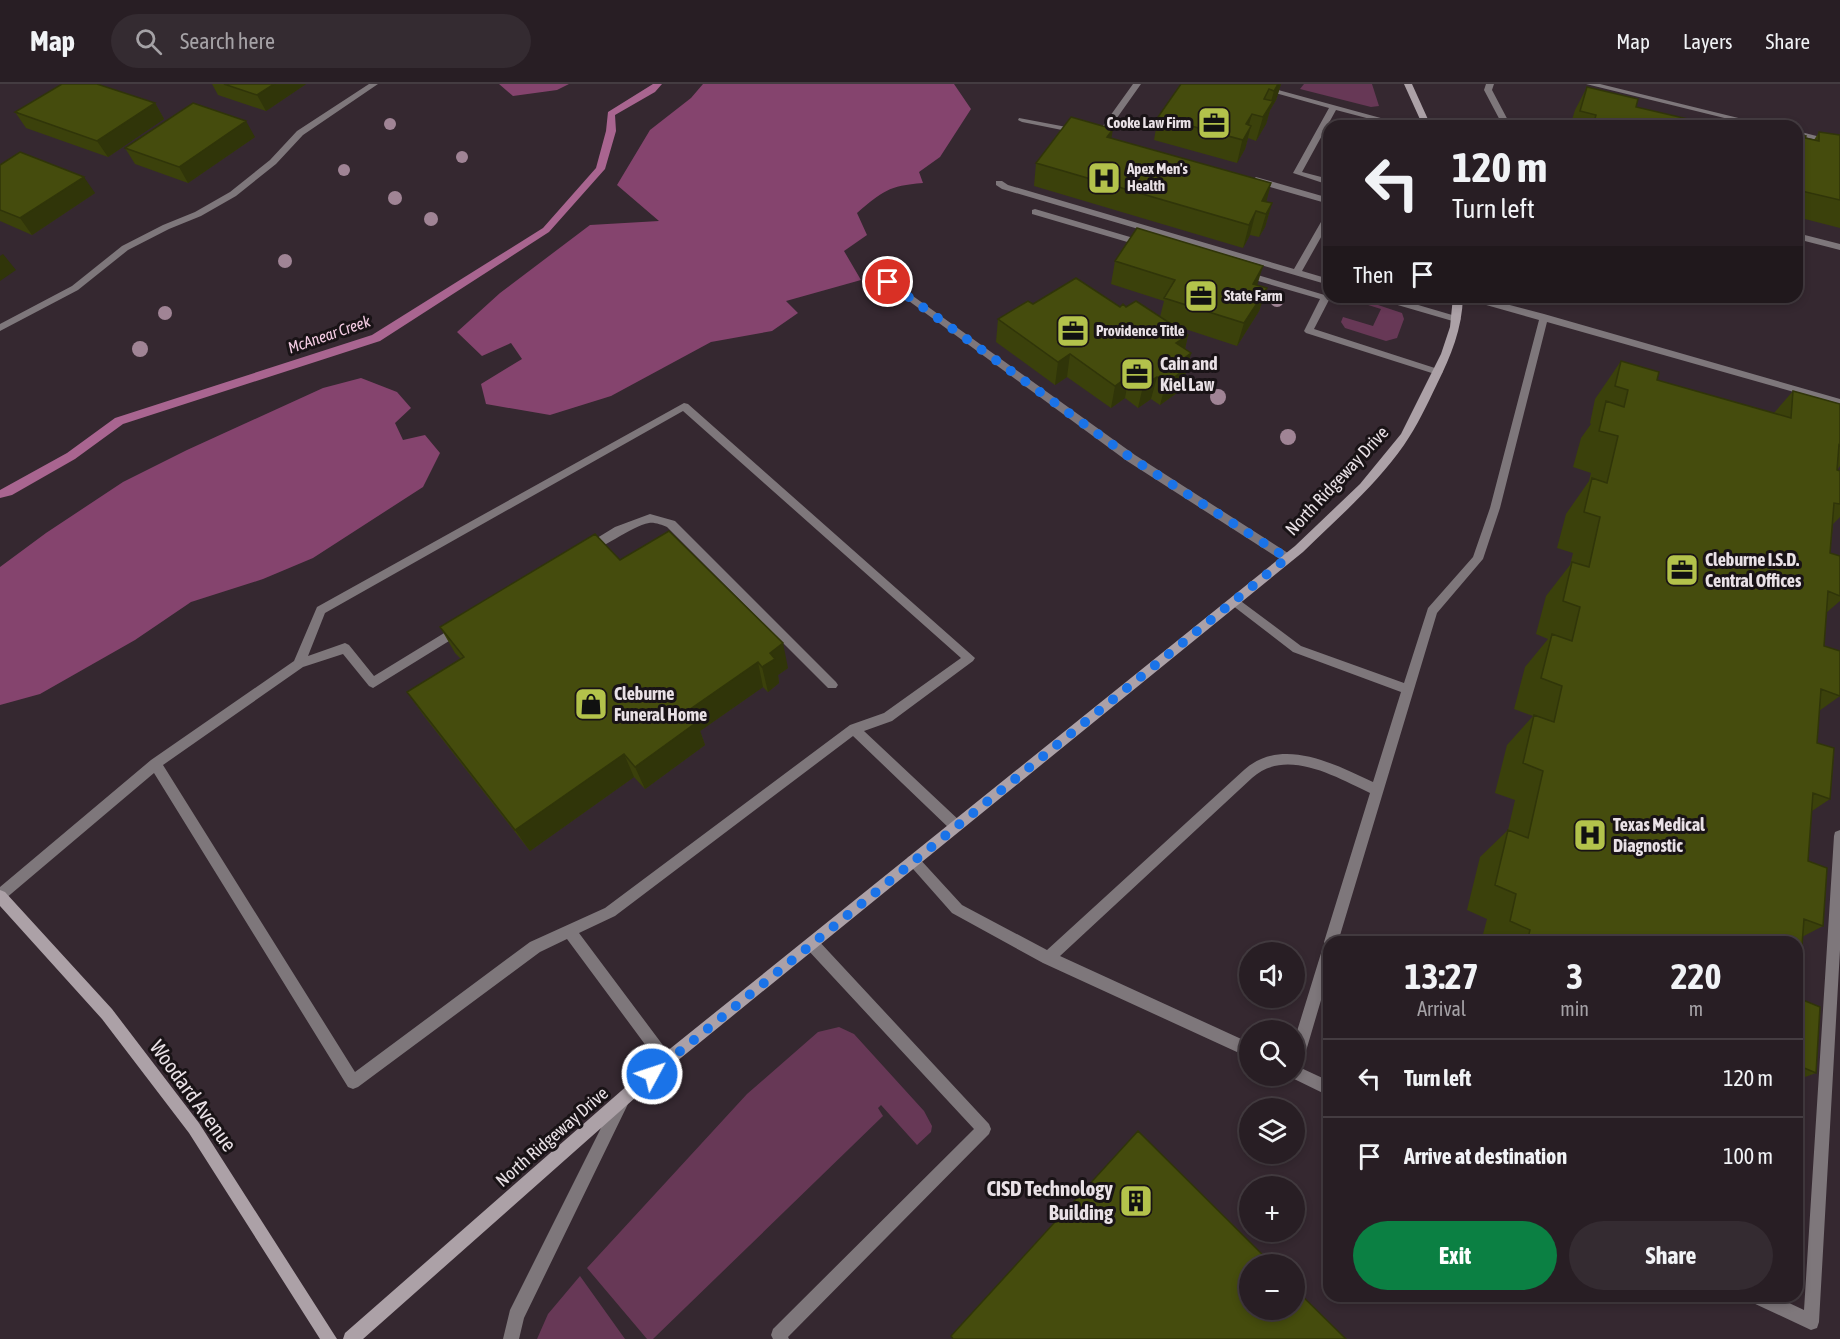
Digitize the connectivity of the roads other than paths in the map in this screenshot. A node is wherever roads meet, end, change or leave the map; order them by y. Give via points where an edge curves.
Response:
1 (374, 84) edge
2 (1137, 84) edge
3 (1247, 84) edge
4 (1408, 84) edge
5 (1490, 84) edge
6 (1590, 84) edge
7 (1334, 107) junction
8 (1022, 120) dead end
9 (1327, 120) edge
10 (1383, 120) edge
11 (1424, 120) edge
12 (1504, 120) edge
13 (1742, 120) edge
14 (1323, 127) edge
15 (1089, 134) edge
16 (1803, 135) edge
17 (1108, 139) edge
18 (1840, 144) edge
19 (1249, 178) edge
20 (1323, 180) edge
21 (999, 183) dead end
22 (1323, 199) edge
23 (1035, 212) dead end
24 (1323, 226) edge
25 (1803, 238) edge
26 (1840, 247) edge
27 (1158, 248) edge
28 (871, 269) dead end
29 (1235, 271) edge
30 (1296, 273) junction
31 (1323, 280) edge
32 (1323, 297) edge
33 (1323, 302) edge
34 (1402, 303) edge
35 (1457, 303) edge
36 (1491, 303) edge
37 (1544, 317) junction
38 (1456, 318) junction
39 (0, 328) edge
40 (1438, 372) junction
41 (1840, 402) edge
42 (580, 554) edge
43 (1287, 558) junction
44 (1234, 602) junction
45 (472, 622) edge
46 (299, 664) junction
47 (832, 685) dead end
48 (1409, 690) junction
49 (854, 729) junction
50 (155, 764) junction
51 (1377, 789) junction
52 (956, 826) junction
53 (1840, 836) edge
54 (913, 861) junction
55 (0, 895) edge
56 (569, 932) junction
57 (1333, 936) edge
58 (812, 944) junction
59 (1048, 958) junction
60 (1323, 970) edge
61 (1305, 1030) edge
62 (1239, 1046) edge
63 (666, 1061) junction
64 (1305, 1077) edge
65 (1323, 1086) edge
66 (623, 1098) junction
67 (1769, 1302) edge
68 (779, 1338) edge
69 (329, 1339) edge
70 (351, 1339) edge
71 (511, 1339) edge

1 - 39 street via 300,133 273,162 233,194 125,248 75,288
2 - 17 street via 1101,133
3 - 7 street
4 - 11 street
5 - 12 street via 1488,90
6 - 13 street
7 - 9 street
7 - 10 street
8 - 15 street
14 - 20 street via 1297,173
16 - 18 street
19 - 22 street
21 - 30 street
23 - 27 street
24 - 30 street
25 - 26 street
28 - 43 street via 1131,458
29 - 32 street
30 - 31 street
33 - 40 street via 1309,330
34 - 38 street
35 - 38 street, North Ridgeway Drive
36 - 37 street
37 - 41 street
37 - 48 street via 1478,560 1432,611
38 - 40 street, North Ridgeway Drive
40 - 43 street, North Ridgeway Drive via 1399,445 1358,491
42 - 47 street via 619,530 650,518 671,524
43 - 44 street, North Ridgeway Drive
44 - 48 street via 1297,649
44 - 52 street, North Ridgeway Drive
45 - 46 street via 373,683 345,648
46 - 49 street via 321,610 684,406 969,658 888,717
46 - 50 street
48 - 51 street
49 - 52 street
49 - 56 street via 610,912
50 - 55 street
50 - 56 street via 353,1082 535,947
51 - 57 street
51 - 59 street via 1316,763 1263,762
52 - 54 street, North Ridgeway Drive
53 - 67 street via 1811,1322
54 - 58 street, North Ridgeway Drive
54 - 59 street via 957,909
55 - 69 street, Woodard Avenue via 107,1014 194,1128
56 - 63 street
58 - 63 street, North Ridgeway Drive
58 - 68 street via 984,1130
59 - 62 street
60 - 61 street
63 - 66 street, North Ridgeway Drive
64 - 65 street
66 - 70 street, North Ridgeway Drive
66 - 71 street via 516,1316

